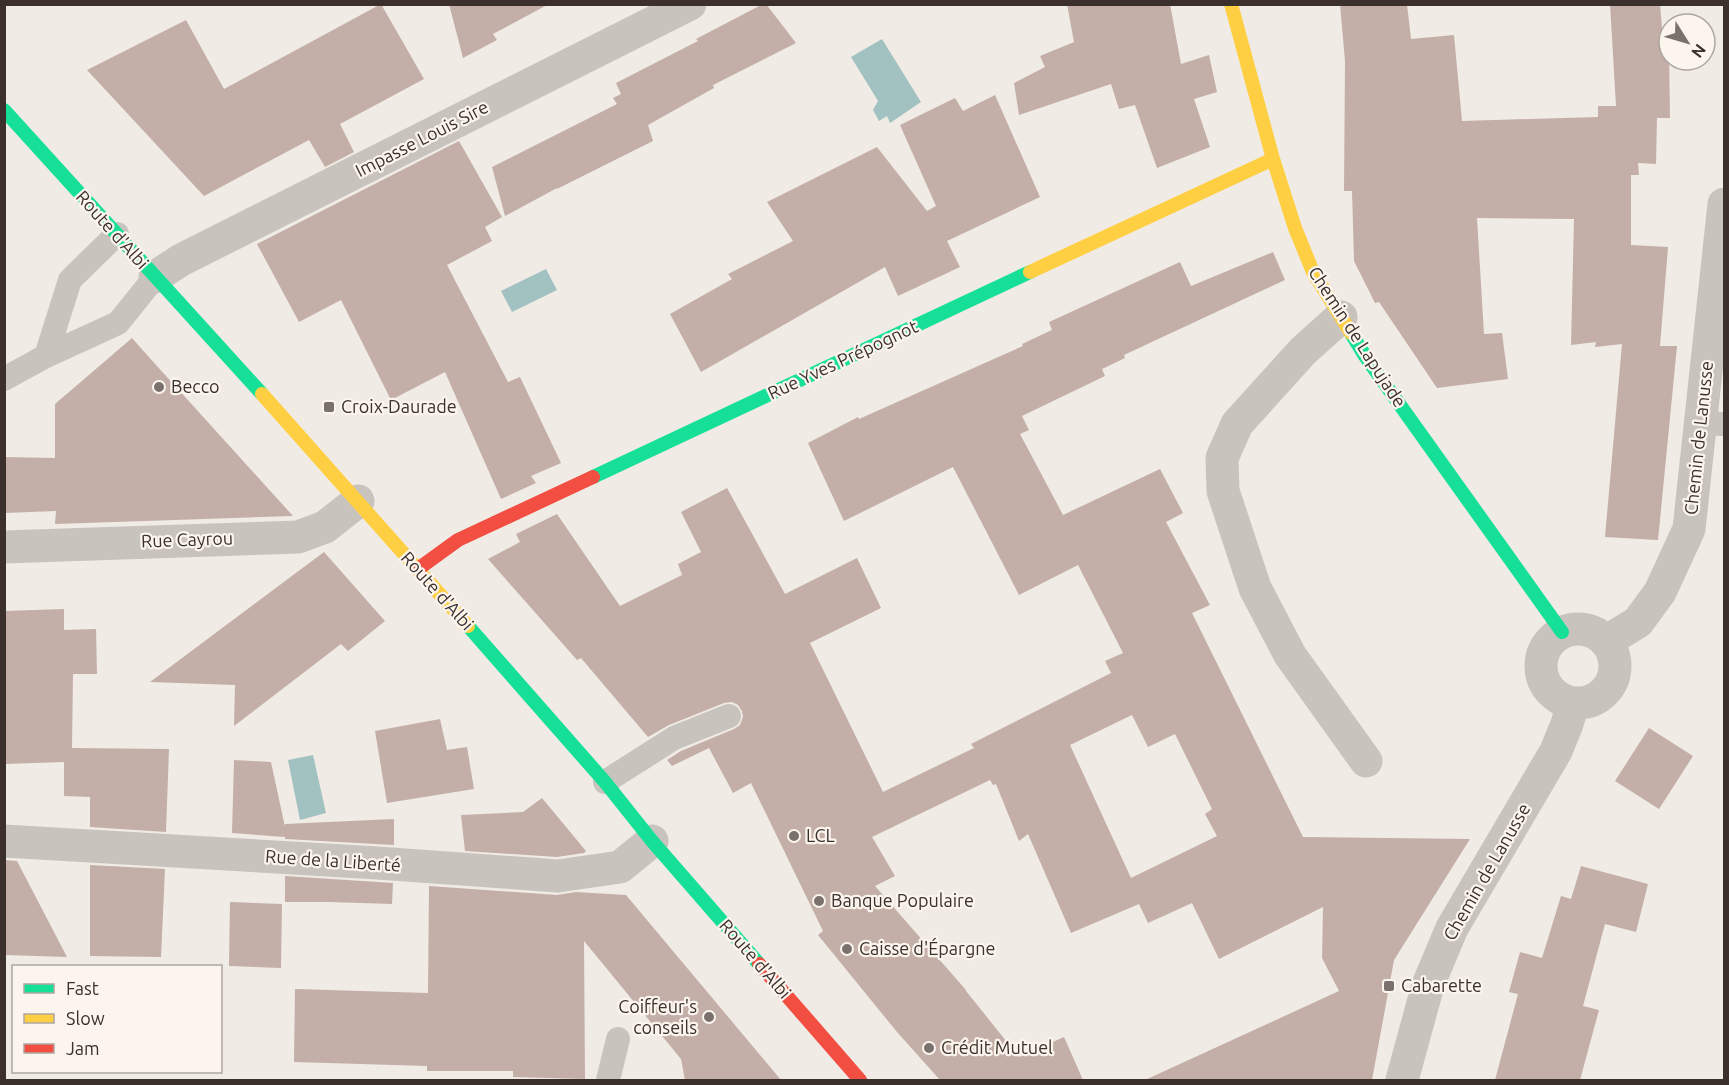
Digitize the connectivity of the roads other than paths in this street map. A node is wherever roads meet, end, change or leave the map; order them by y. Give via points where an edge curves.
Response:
1 (690, 4) edge
2 (1231, 4) edge
3 (4, 110) edge
4 (1273, 159) junction
5 (1725, 204) edge
6 (117, 234) junction
7 (155, 277) junction
8 (1341, 317) junction
9 (46, 356) junction
10 (4, 380) edge
11 (1712, 423) edge
12 (358, 501) junction
13 (4, 547) edge
14 (418, 569) junction
15 (1562, 632) junction
16 (1606, 641) junction
17 (1573, 703) junction
18 (729, 716) dead end
19 (1366, 761) dead end
20 (605, 782) junction
21 (4, 841) edge
22 (652, 841) junction
23 (618, 1039) dead end
24 (856, 1079) edge
25 (608, 1080) edge
26 (1402, 1080) edge

1 - 7 street, Impasse Louis Sire via 181,260
2 - 4 street, Chemin de Lapujade
3 - 6 street, Route d'Albi
4 - 8 street, Chemin de Lapujade via 1313,272
4 - 14 street, Rue Yves Prépognot via 458,540
5 - 11 street, Chemin de Lanusse
6 - 7 street, Route d'Albi
6 - 9 lane via 70,280
7 - 9 lane via 118,323
7 - 12 street, Route d'Albi
8 - 15 street, Chemin de Lapujade
8 - 19 street via 1303,351 1238,424 1222,458 1223,491 1255,588 1290,655
9 - 10 lane
11 - 16 street, Chemin de Lanusse via 1689,529 1660,592 1638,622
12 - 13 street, Rue Cayrou via 325,527 298,537
12 - 14 street, Route d'Albi
14 - 20 street, Route d'Albi
15 - 16 street via 1586,629
15 - 17 street via 1546,646 1542,677 1554,695
16 - 17 street via 1616,665 1608,689 1586,703
17 - 26 street, Chemin de Lanusse via 1556,751 1452,928 1428,985
18 - 20 lane via 674,738
20 - 22 street, Route d'Albi
21 - 22 street, Rue de la Liberté via 558,876 620,867
22 - 24 street, Route d'Albi
23 - 25 lane

